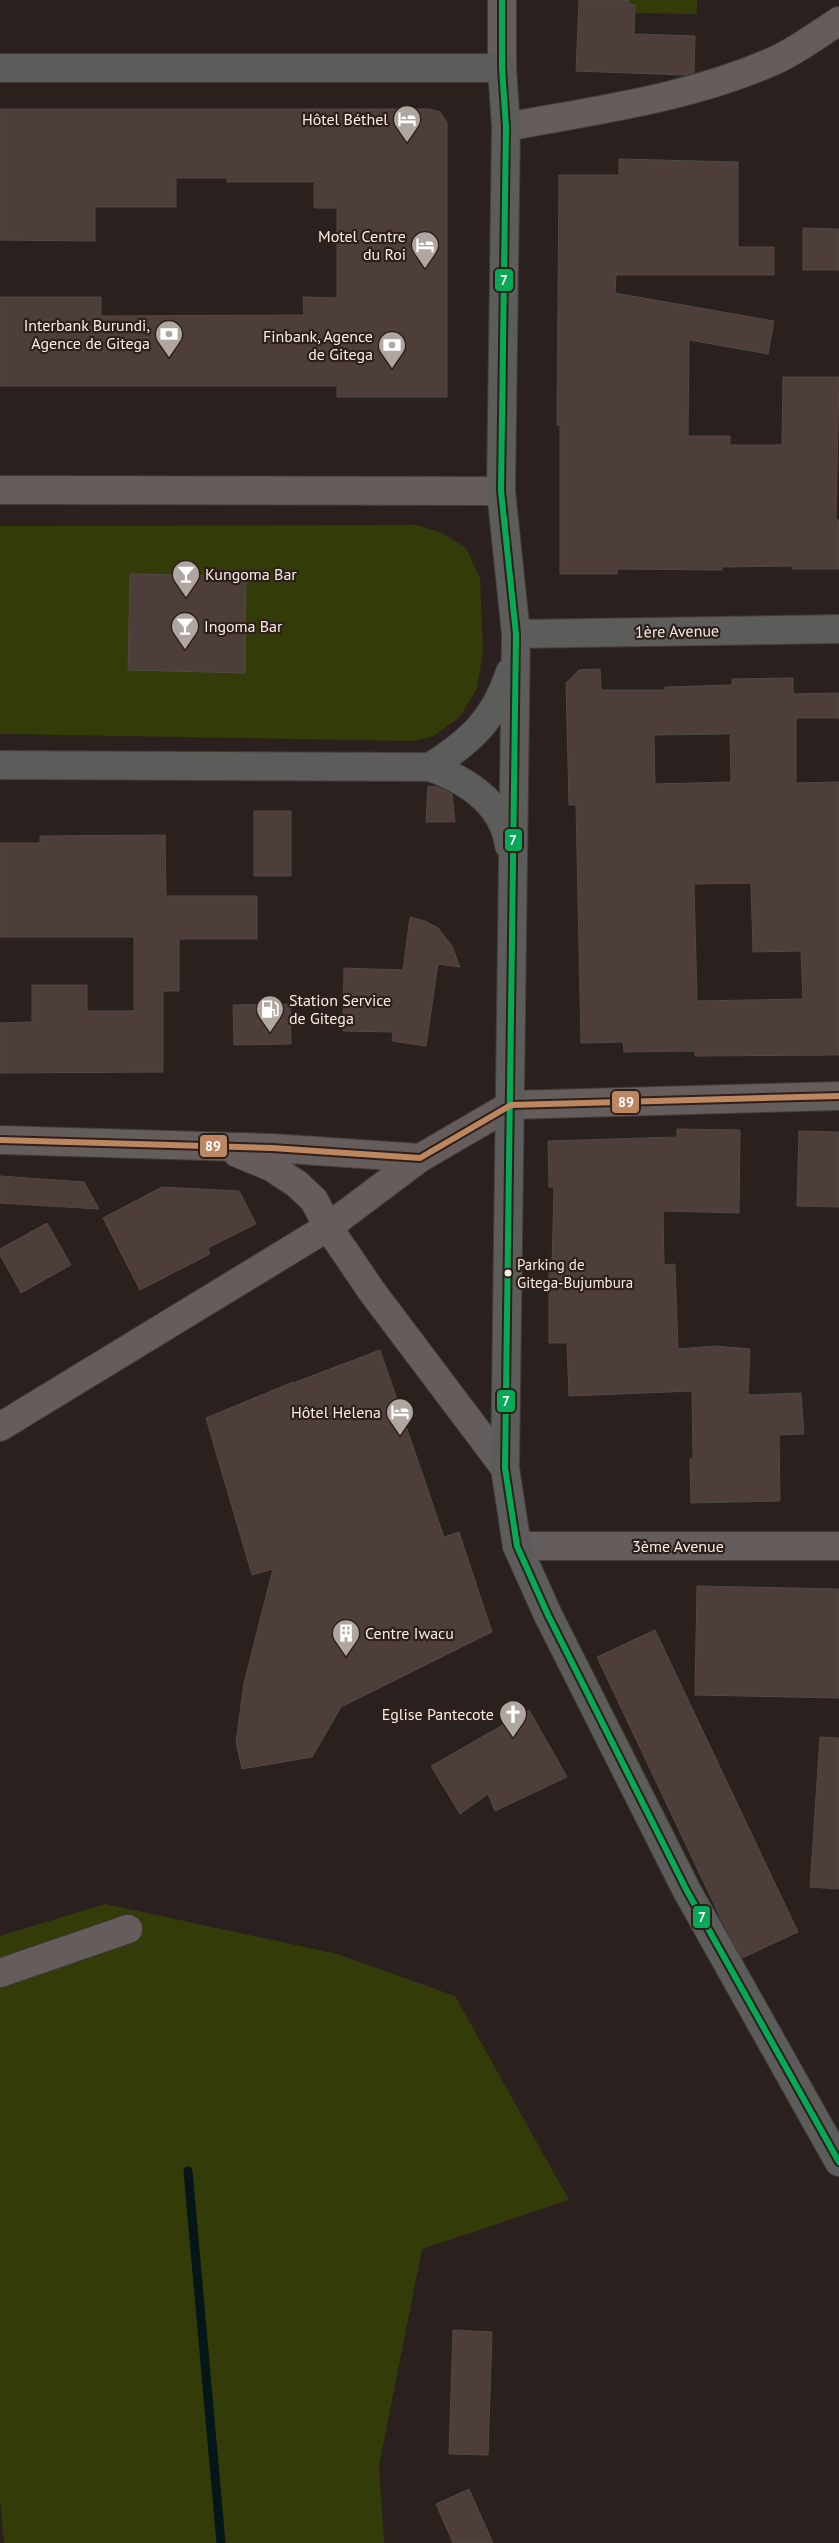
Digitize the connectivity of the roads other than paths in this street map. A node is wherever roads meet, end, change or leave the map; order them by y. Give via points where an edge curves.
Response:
1 (502, 0) edge
2 (839, 21) edge
3 (0, 68) edge
4 (502, 68) junction
5 (506, 127) junction
6 (0, 490) edge
7 (501, 491) junction
8 (839, 629) edge
9 (516, 644) junction
10 (0, 765) edge
11 (430, 767) junction
12 (512, 869) junction
13 (839, 1096) edge
14 (511, 1105) junction
15 (0, 1140) edge
16 (190, 1147) junction
17 (420, 1158) junction
18 (328, 1227) junction
19 (0, 1427) edge
20 (505, 1468) junction
21 (517, 1546) junction
22 (839, 1546) edge
23 (128, 1929) dead end
24 (0, 1973) edge
25 (839, 2162) edge

1 - 4 street
2 - 5 street via 779,58 724,81 672,95
3 - 4 main road
4 - 5 main road
5 - 7 main road
6 - 7 street
7 - 9 main road
8 - 9 main road, 1ère Avenue
9 - 11 main road via 503,692 489,717 473,736
9 - 12 main road
10 - 11 main road
11 - 12 main road via 457,777 480,793 508,838
12 - 14 main road
13 - 14 street
14 - 17 street
14 - 20 main road
15 - 16 street
16 - 17 street via 272,1148
16 - 18 street via 236,1152 271,1167 314,1200
17 - 18 street
18 - 19 street
18 - 20 street via 373,1294
20 - 21 main road
21 - 22 street, 3ème Avenue
21 - 25 main road via 548,1615 687,1891
23 - 24 street

